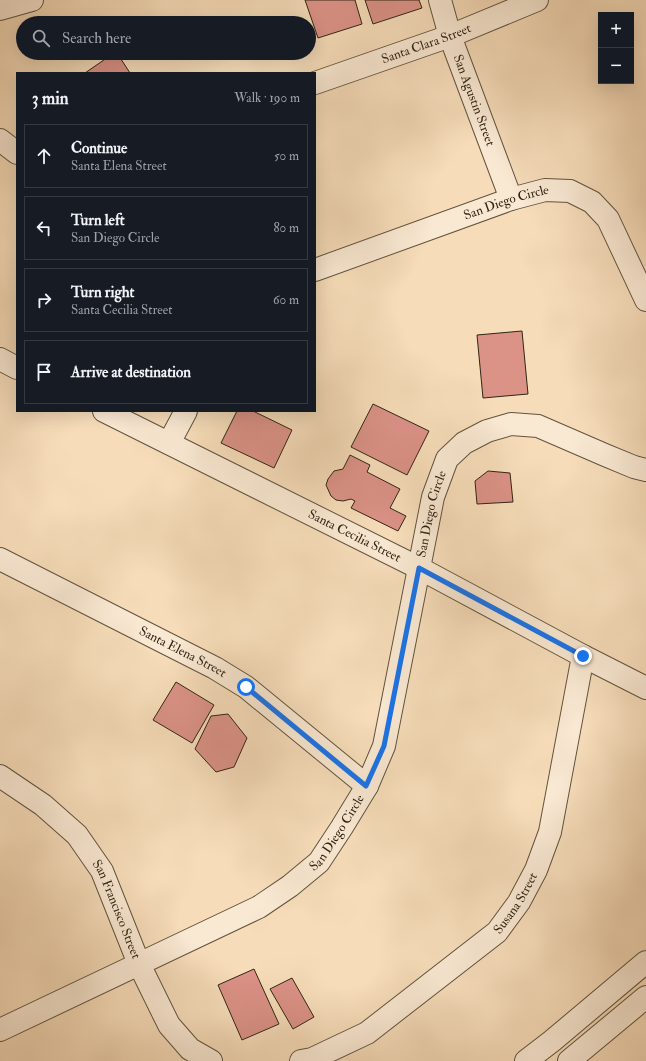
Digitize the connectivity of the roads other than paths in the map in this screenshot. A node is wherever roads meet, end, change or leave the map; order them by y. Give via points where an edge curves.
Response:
1 (32, 0) edge
2 (440, 0) edge
3 (537, 0) edge
4 (0, 8) edge
5 (450, 36) junction
6 (316, 83) edge
7 (0, 140) edge
8 (16, 153) edge
9 (511, 198) junction
10 (316, 270) edge
11 (646, 300) edge
12 (106, 412) edge
13 (185, 412) edge
14 (169, 443) junction
15 (646, 470) edge
16 (0, 559) edge
17 (419, 568) junction
18 (583, 656) junction
19 (646, 688) edge
20 (0, 776) edge
21 (366, 786) junction
22 (646, 962) edge
23 (139, 964) junction
24 (646, 997) edge
25 (0, 1030) edge
26 (306, 1060) edge
27 (210, 1061) edge
28 (526, 1061) edge
29 (569, 1061) edge

1 - 4 street
2 - 5 street, San Agustin Street
3 - 5 street, Santa Clara Street
5 - 6 street, Santa Clara Street
5 - 9 street, San Agustin Street
7 - 8 street
9 - 10 street, San Diego Circle
9 - 11 street, San Diego Circle via 545,190 570,192 592,202 608,219
12 - 14 street, Santa Cecilia Street
13 - 14 street
14 - 17 street, Santa Cecilia Street
15 - 17 street, San Diego Circle via 538,426 511,424 487,431 464,443 447,459 433,497
16 - 21 street, Santa Elena Street via 246,687
17 - 18 street, Santa Cecilia Street
17 - 21 street, San Diego Circle via 384,746
18 - 19 street, Santa Cecilia Street
18 - 26 street, Susana Street via 550,832 536,870 520,902 497,932 367,1033
20 - 23 street, San Francisco Street via 43,805 77,835 102,871
21 - 23 street, San Diego Circle via 319,862 290,886 259,907
22 - 28 street
23 - 25 street, San Diego Circle
23 - 27 street, San Francisco Street via 169,1025 190,1049
24 - 29 street

